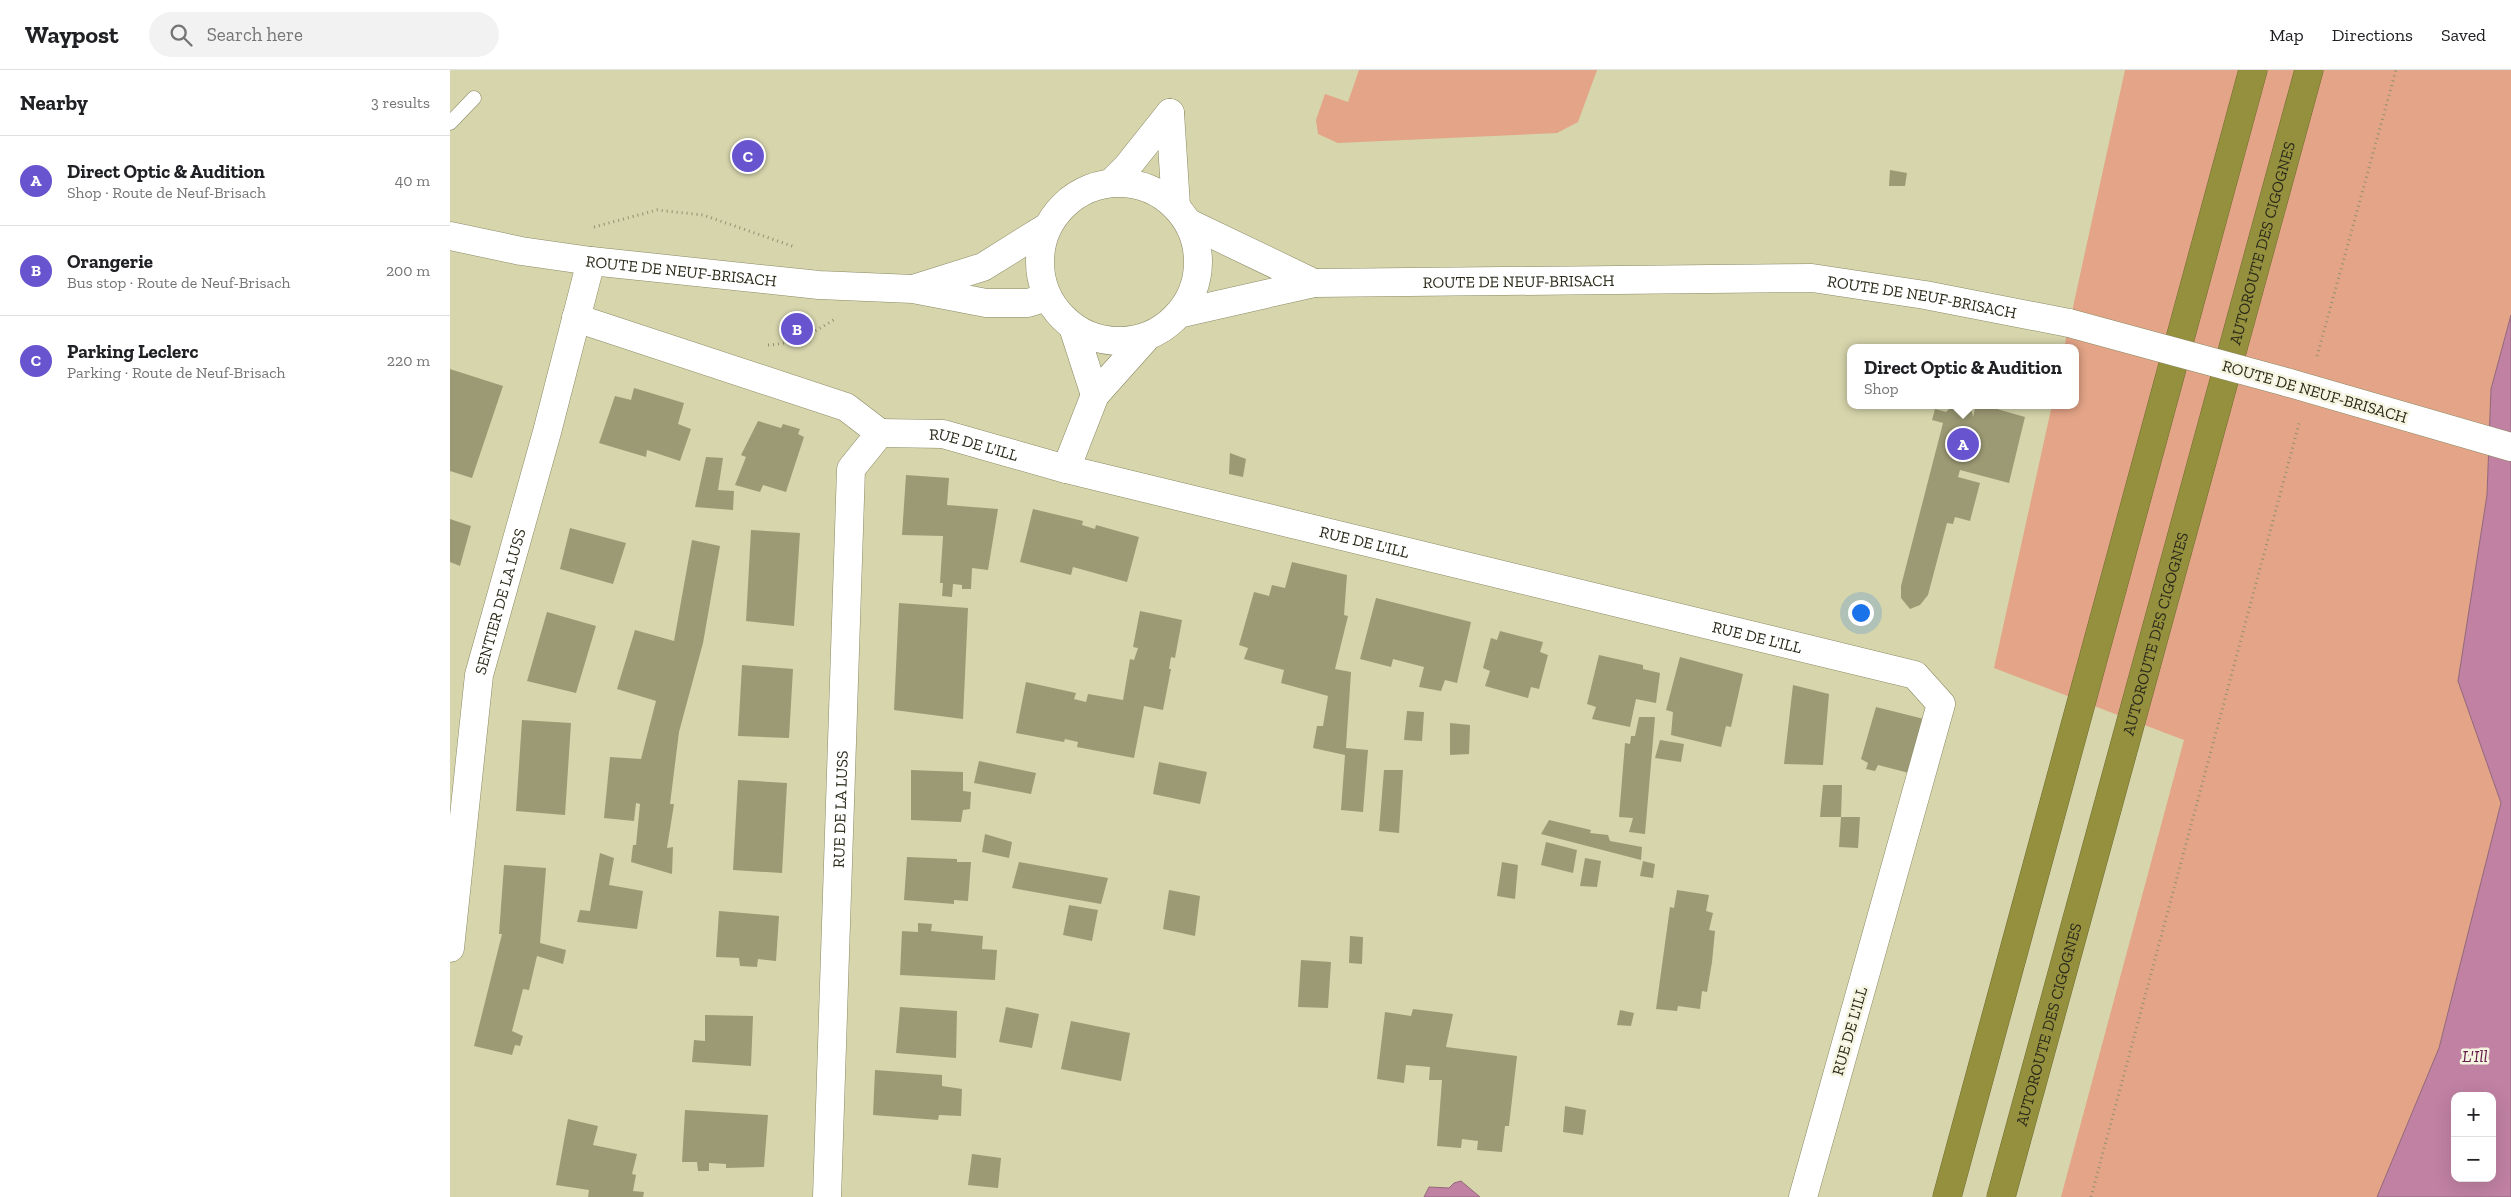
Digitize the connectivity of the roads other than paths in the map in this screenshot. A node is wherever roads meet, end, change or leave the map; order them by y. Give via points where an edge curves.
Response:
1 (2253, 70) edge
2 (2309, 70) edge
3 (474, 98) dead end
4 (450, 123) edge
5 (1111, 183) junction
6 (1182, 214) junction
7 (1047, 227) junction
8 (450, 236) edge
9 (591, 261) junction
10 (1314, 283) junction
11 (913, 289) junction
12 (1048, 297) junction
13 (1182, 313) junction
14 (576, 318) junction
15 (1073, 327) junction
16 (1145, 339) junction
17 (1095, 395) junction
18 (880, 433) junction
19 (2511, 447) edge
20 (1066, 469) junction
21 (450, 948) edge
22 (828, 1197) edge
23 (1803, 1197) edge
24 (1947, 1197) edge
25 (2001, 1197) edge

1 - 24 highway
2 - 25 highway, AUTOROUTE DES CIGOGNES
3 - 4 lane
5 - 6 street via 1146,187
5 - 6 street via 1170,113
5 - 7 street via 1073,196
6 - 10 street, ROUTE DE NEUF-BRISACH
6 - 13 street via 1199,269
7 - 11 street, ROUTE DE NEUF-BRISACH via 983,268
7 - 12 street via 1039,262
8 - 9 street, ROUTE DE NEUF-BRISACH
9 - 11 street, ROUTE DE NEUF-BRISACH via 819,285
9 - 14 street, SENTIER DE LA LUSS
10 - 13 street, ROUTE DE NEUF-BRISACH
10 - 19 street, ROUTE DE NEUF-BRISACH, bridge via 1812,278 1925,295 2069,323
11 - 12 street, ROUTE DE NEUF-BRISACH via 986,303 1028,303
12 - 15 street
13 - 16 street
14 - 18 street via 846,407
14 - 21 street, SENTIER DE LA LUSS via 479,675
15 - 16 street via 1107,342
15 - 17 street
16 - 17 street
17 - 20 street
18 - 20 street, RUE DE L'ILL via 943,434
18 - 22 street, RUE DE LA LUSS via 851,469
20 - 23 street, RUE DE L'ILL via 1915,675 1941,704

